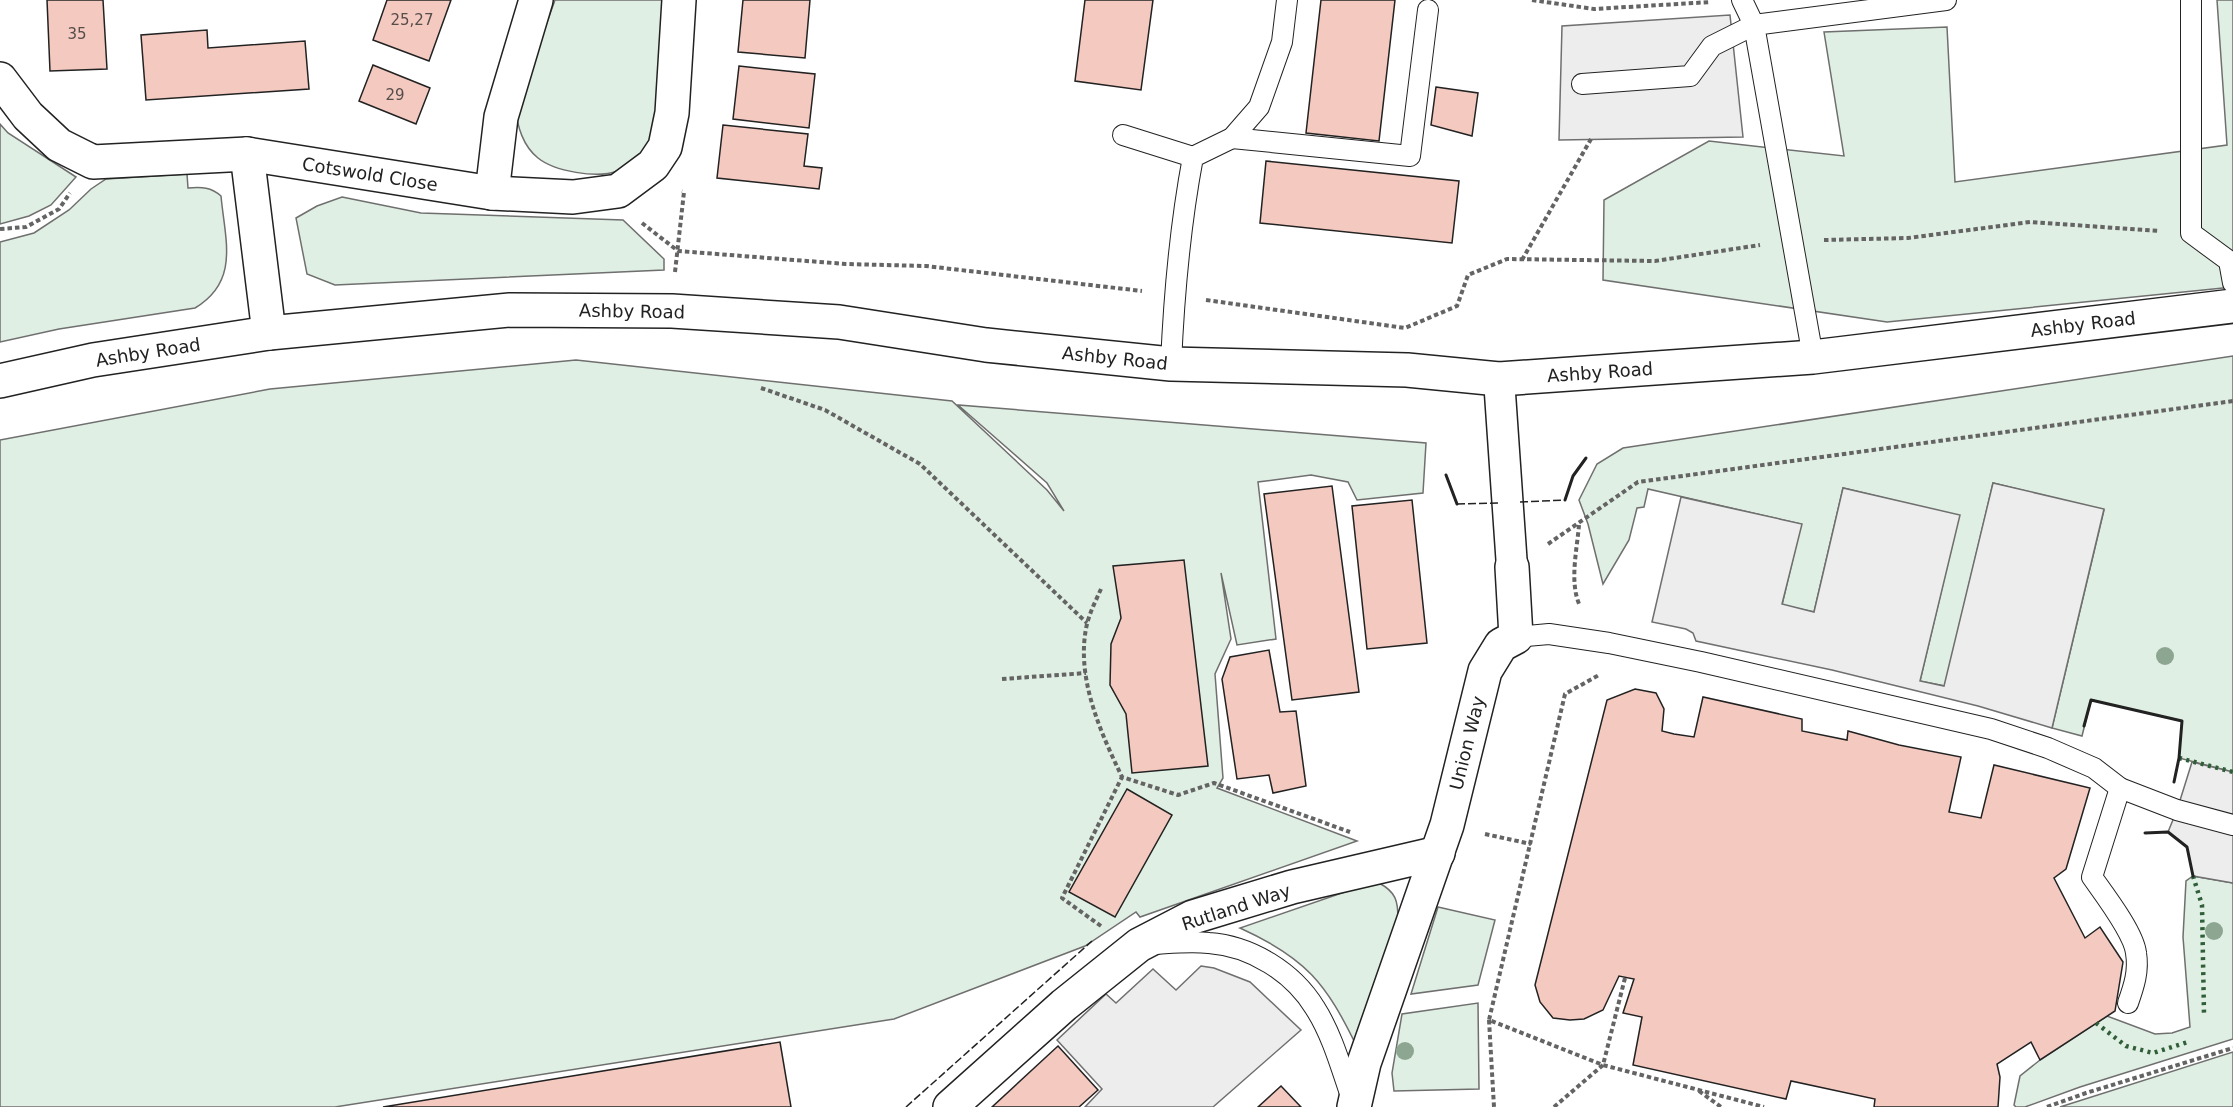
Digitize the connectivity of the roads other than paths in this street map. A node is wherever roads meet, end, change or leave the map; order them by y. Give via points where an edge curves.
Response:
1 (537, 0) edge
2 (679, 0) edge
3 (1287, 0) edge
4 (1742, 0) edge
5 (1946, 0) edge
6 (2191, 0) edge
7 (1428, 10) dead end
8 (1754, 25) junction
9 (0, 79) edge
10 (1582, 84) dead end
11 (1123, 135) dead end
12 (1232, 138) junction
13 (247, 154) junction
14 (1193, 157) junction
15 (492, 193) junction
16 (2233, 283) edge
17 (2233, 306) edge
18 (269, 333) junction
19 (1814, 357) junction
20 (1171, 364) junction
21 (1499, 379) junction
22 (0, 381) edge
23 (1512, 567) joint
24 (1516, 637) junction
25 (2120, 788) junction
26 (2233, 825) edge
27 (1442, 839) junction
28 (1139, 945) junction
29 (2128, 1003) dead end
30 (1354, 1106) edge
31 (950, 1107) edge

1 - 15 street via 501,117
2 - 15 street, Cotswold Close via 672,112 665,147 653,165 618,191 573,197
3 - 12 lane via 1282,42 1259,107
4 - 8 lane
5 - 8 lane
6 - 16 lane via 2190,233 2229,261
7 - 12 lane via 1410,156
8 - 10 lane via 1712,46 1690,76
8 - 19 lane
9 - 13 street, Cotswold Close via 28,117 59,145 93,162
11 - 14 lane
12 - 14 lane
13 - 15 street, Cotswold Close
13 - 18 street
14 - 20 lane via 1182,211
17 - 19 street, Ashby Road
18 - 20 street, Ashby Road via 510,310 672,311 839,322 986,345
18 - 22 street, Ashby Road via 93,360
19 - 21 street, Ashby Road
20 - 21 street, Ashby Road via 1407,370
21 - 23 street
23 - 24 street
24 - 25 lane via 1549,634 1609,643 1991,729 2094,768
24 - 27 street, Union Way via 1501,645 1485,671
25 - 26 lane via 2177,810
25 - 29 lane via 2092,877 2136,951 2136,980
27 - 28 street, Rutland Way via 1193,917
27 - 30 street, Union Way via 1364,1063
28 - 30 lane via 1211,943 1235,948 1281,971 1316,1008
28 - 31 street, Rutland Way via 1071,1012

